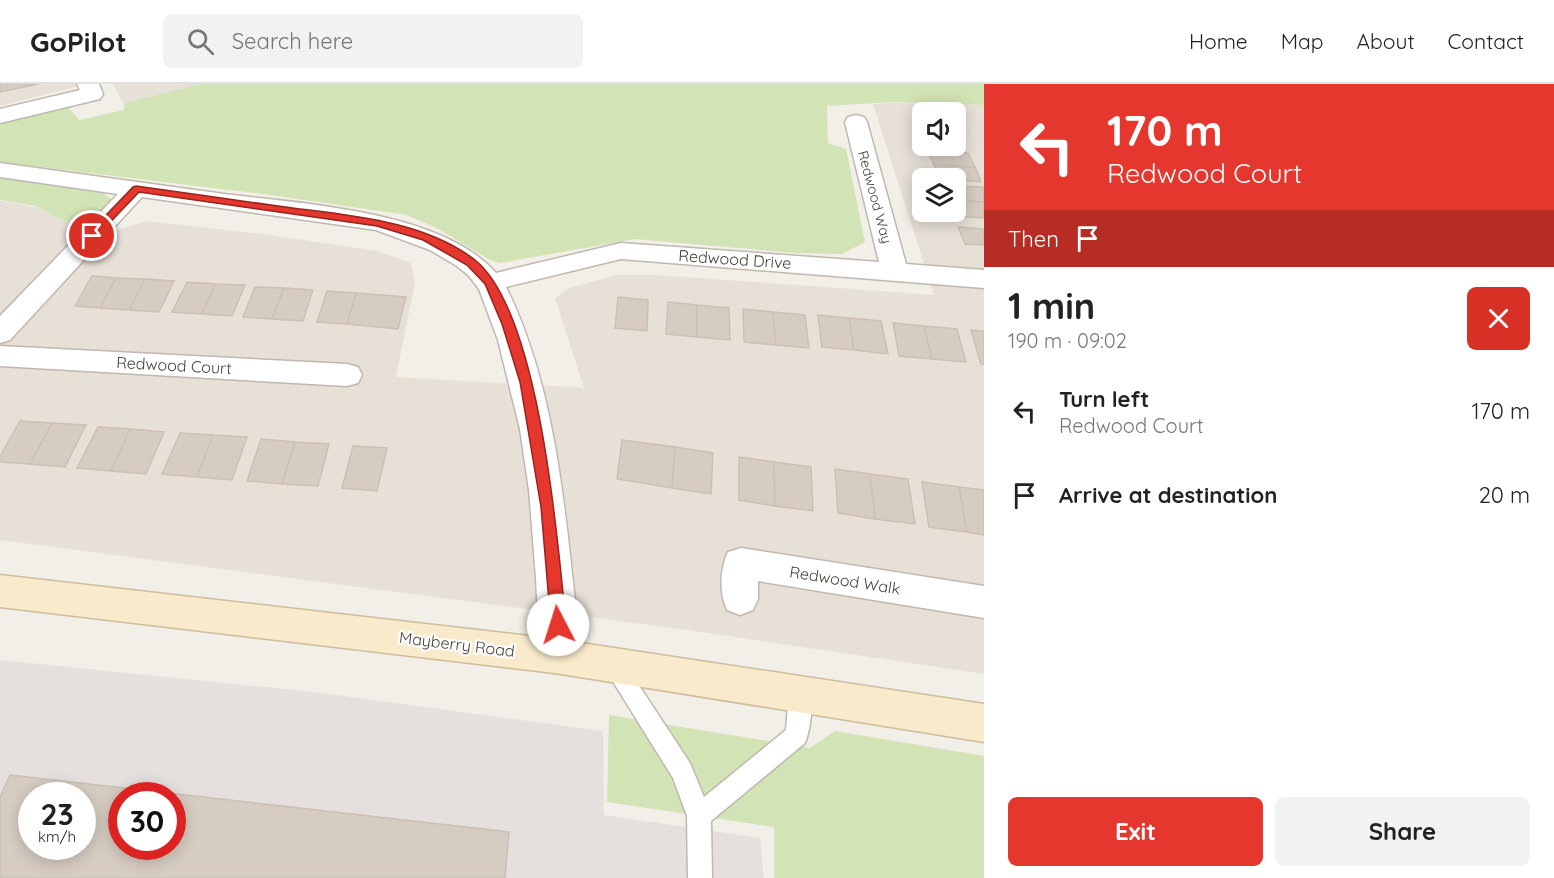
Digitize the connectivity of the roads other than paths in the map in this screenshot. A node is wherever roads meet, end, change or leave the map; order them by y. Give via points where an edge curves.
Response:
1 (90, 89) edge
2 (0, 116) edge
3 (856, 122) dead end
4 (0, 170) edge
5 (136, 189) junction
6 (895, 272) junction
7 (984, 279) edge
8 (490, 283) junction
9 (0, 333) edge
10 (0, 356) edge
11 (348, 375) dead end
12 (0, 591) edge
13 (740, 599) dead end
14 (984, 602) edge
15 (555, 656) junction
16 (614, 665) junction
17 (800, 694) junction
18 (984, 723) edge
19 (699, 816) junction
20 (700, 878) edge

1 - 2 street
3 - 6 street, Redwood Way
4 - 5 street
5 - 8 street via 379,223 426,237 471,262
5 - 9 street
6 - 7 street, Redwood Drive
6 - 8 street, Redwood Drive via 621,251
8 - 15 street via 526,382 546,496 558,625
10 - 11 street, Redwood Court
12 - 15 street, Mayberry Road
13 - 14 street, Redwood Walk via 741,563
15 - 16 street, Mayberry Road
16 - 17 street, Mayberry Road
16 - 19 lane via 678,763
17 - 18 street, Mayberry Road
17 - 19 lane via 797,735
19 - 20 lane

